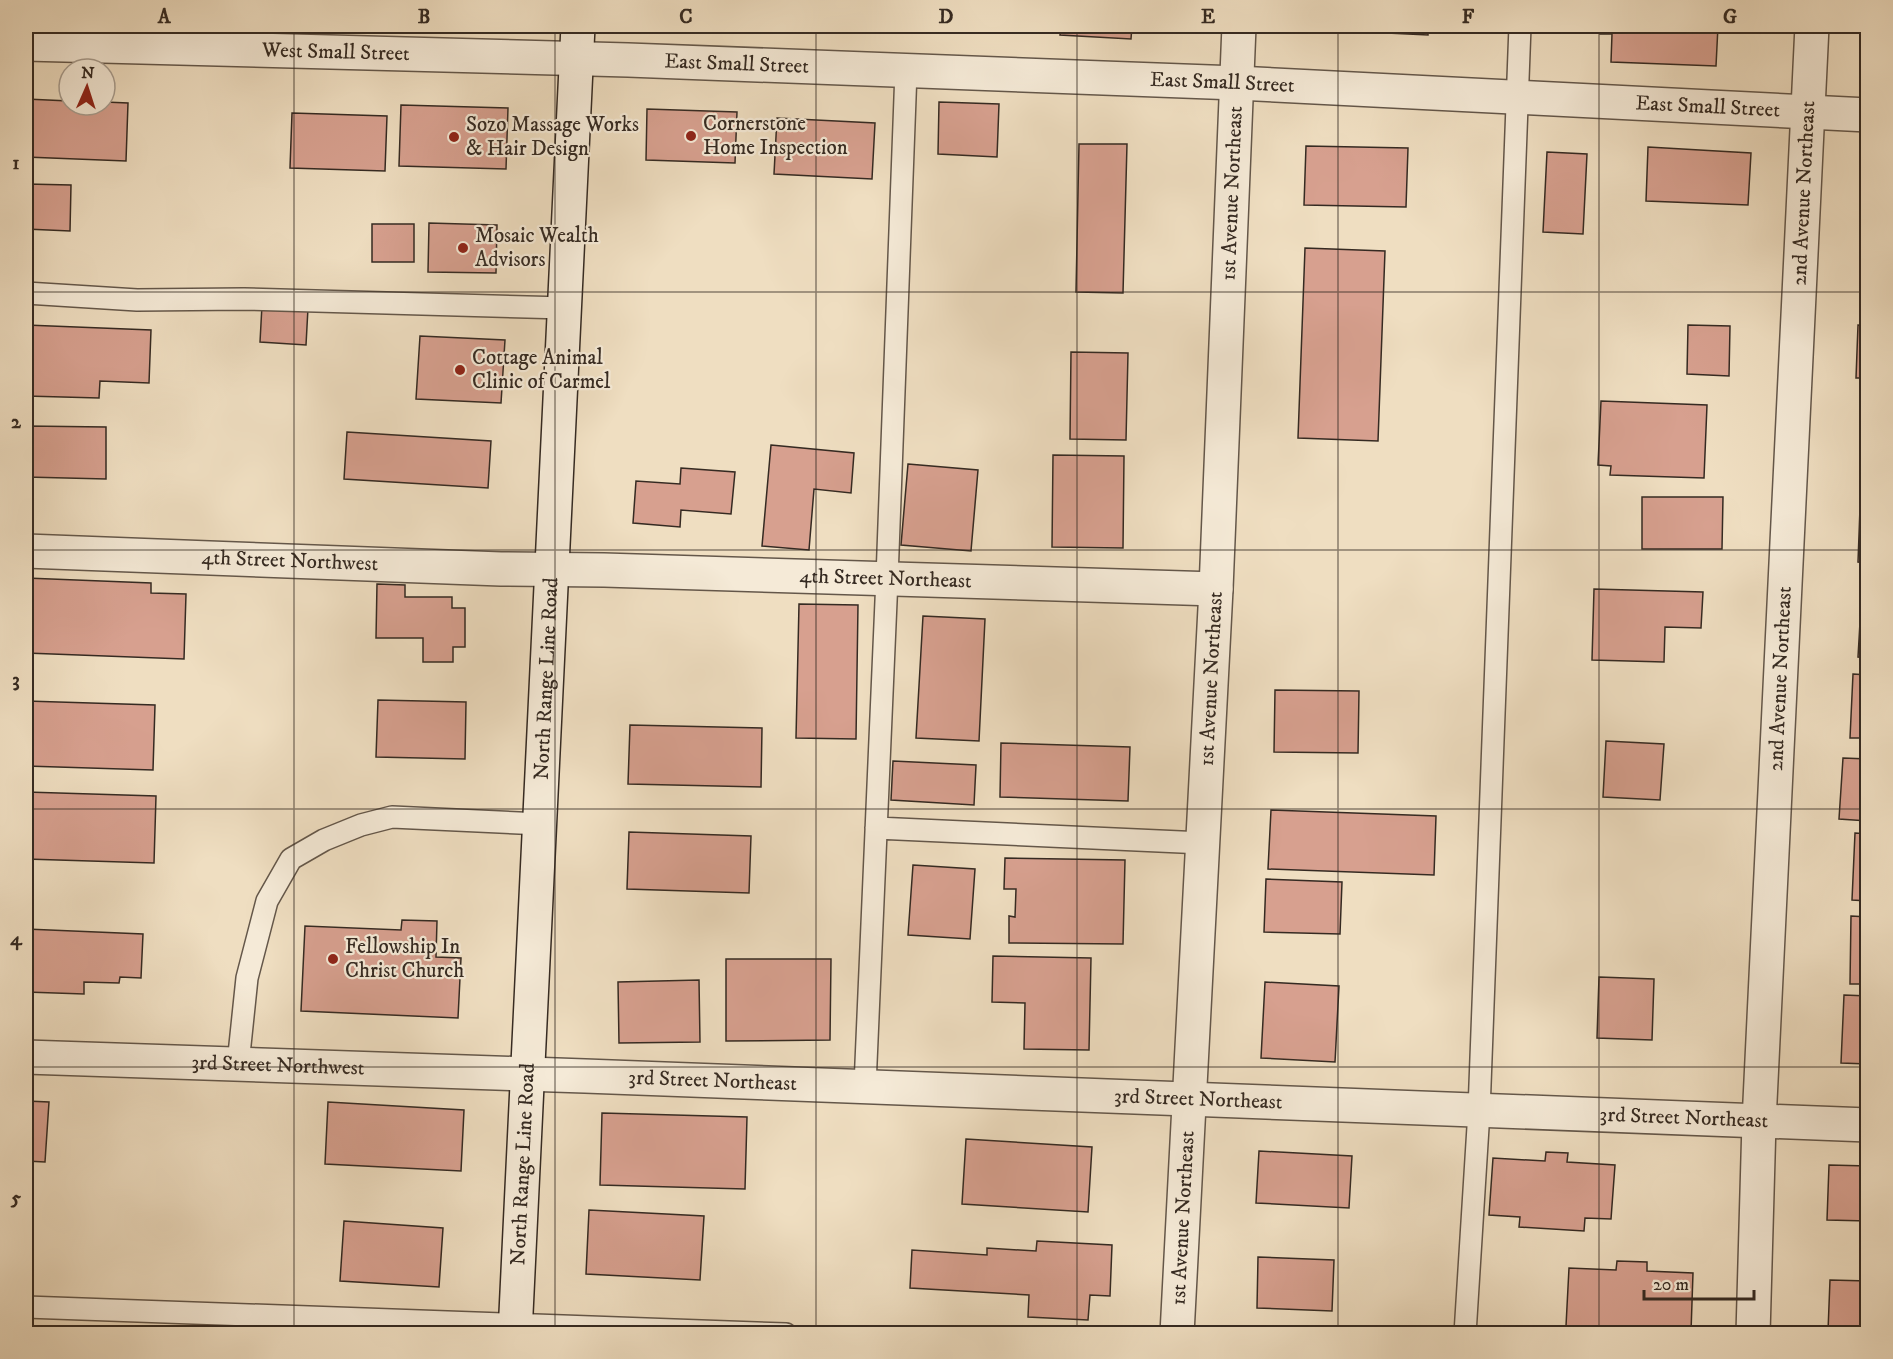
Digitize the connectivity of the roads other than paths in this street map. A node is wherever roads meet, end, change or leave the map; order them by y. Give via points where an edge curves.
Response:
1 (578, 26) edge
2 (1239, 26) edge
3 (1520, 26) edge
4 (1812, 26) edge
5 (26, 44) edge
6 (577, 60) junction
7 (906, 71) junction
8 (1237, 83) junction
9 (1516, 97) junction
10 (1809, 111) junction
11 (1868, 115) edge
12 (26, 293) edge
13 (565, 308) junction
14 (26, 551) edge
15 (553, 569) junction
16 (887, 578) junction
17 (1216, 589) junction
18 (541, 824) junction
19 (876, 828) junction
20 (1203, 843) junction
21 (26, 1057) edge
22 (238, 1064) junction
23 (529, 1074) junction
24 (865, 1086) junction
25 (1189, 1098) junction
26 (1479, 1111) junction
27 (1759, 1122) junction
28 (1868, 1125) edge
29 (26, 1307) edge
30 (516, 1329) edge
31 (786, 1334) edge
32 (1177, 1334) edge
33 (1465, 1334) edge
34 (1754, 1334) edge

1 - 6 street, North Range Line Road
2 - 8 street, 1st Avenue Northeast
3 - 9 lane
4 - 10 street, 2nd Avenue Northeast
5 - 6 street, West Small Street
6 - 7 street, East Small Street
6 - 13 street, North Range Line Road
7 - 8 street, East Small Street
7 - 16 lane
8 - 9 street, East Small Street
8 - 17 street, 1st Avenue Northeast
9 - 10 street, East Small Street
9 - 26 lane
10 - 11 street, East Small Street
10 - 27 street, 2nd Avenue Northeast
12 - 13 lane via 137,300 244,298
13 - 15 street, North Range Line Road
14 - 15 street, 4th Street Northwest
15 - 16 street, 4th Street Northeast
15 - 18 street, North Range Line Road
16 - 17 street, 4th Street Northeast
16 - 19 lane
17 - 20 street, 1st Avenue Northeast
18 - 22 lane via 392,817 324,840 291,859 267,901 247,978
18 - 23 street, North Range Line Road
19 - 20 lane
19 - 24 lane
20 - 25 street, 1st Avenue Northeast
21 - 22 street, 3rd Street Northwest
22 - 23 street, 3rd Street Northwest
23 - 24 street, 3rd Street Northeast
23 - 30 street, North Range Line Road
24 - 25 street, 3rd Street Northeast
25 - 26 street, 3rd Street Northeast
25 - 32 street, 1st Avenue Northeast
26 - 27 street, 3rd Street Northeast
26 - 33 lane
27 - 28 street, 3rd Street Northeast
27 - 34 street, 2nd Avenue Northeast
29 - 30 lane
30 - 31 lane

